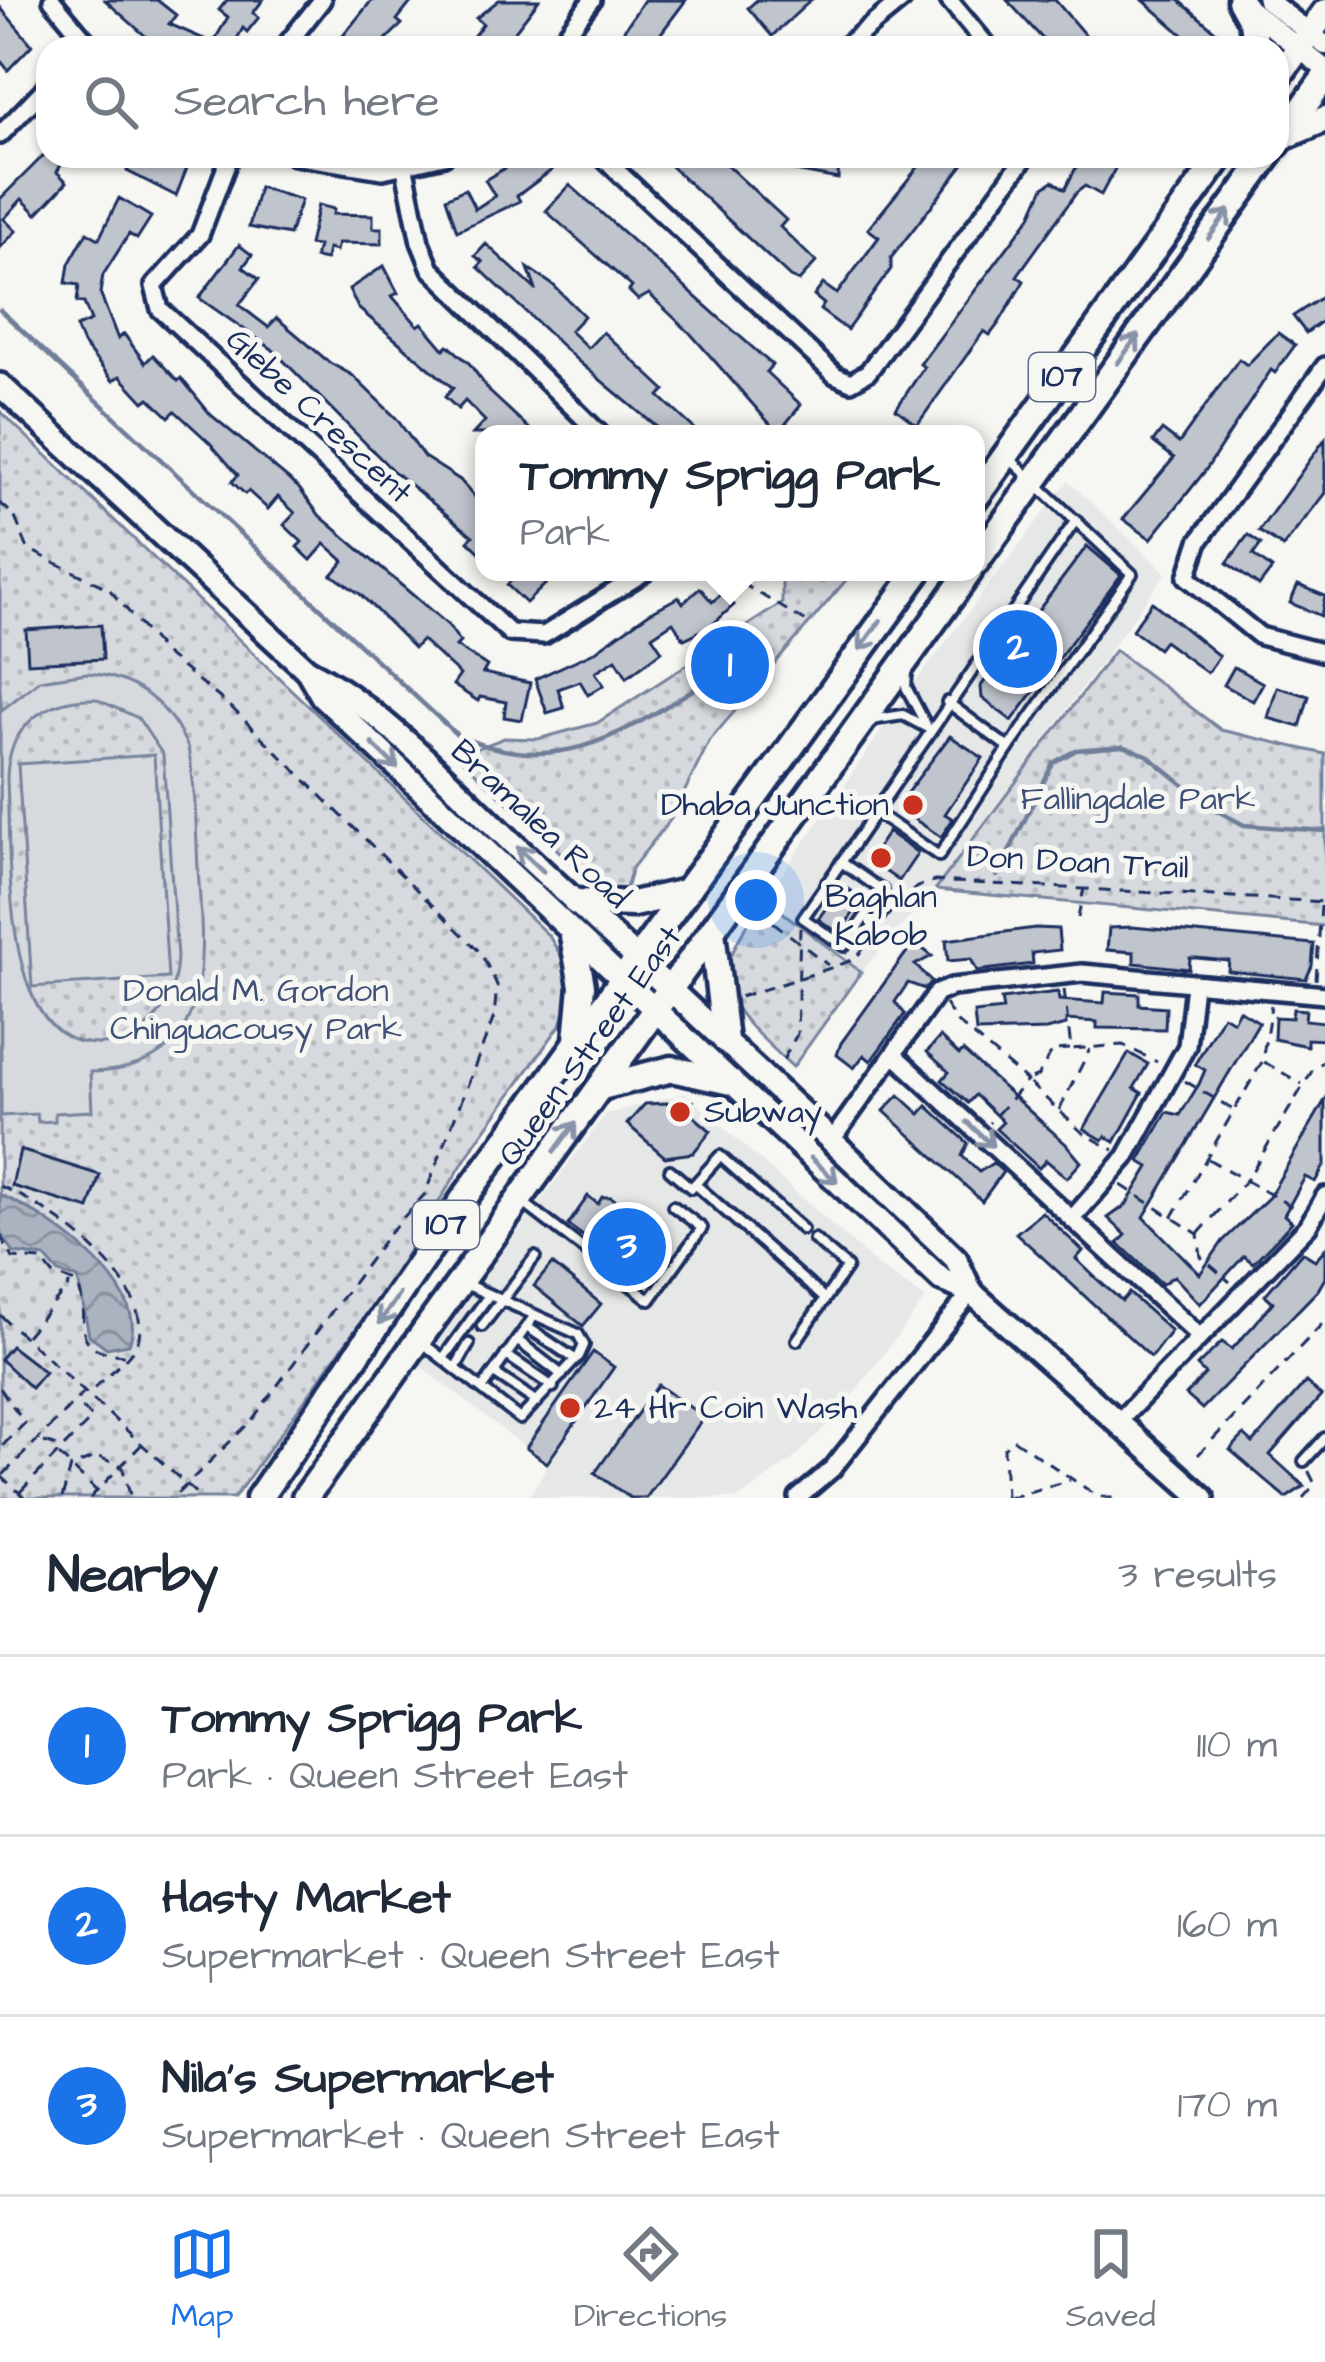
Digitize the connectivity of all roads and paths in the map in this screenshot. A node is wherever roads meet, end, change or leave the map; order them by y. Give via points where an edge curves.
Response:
1 (52, 0) edge
2 (322, 0) edge
3 (592, 0) edge
4 (902, 0) edge
5 (950, 0) edge
6 (1240, 0) edge
7 (1267, 0) edge
8 (1325, 12) edge
9 (79, 36) edge
10 (294, 36) edge
11 (565, 36) edge
12 (858, 36) edge
13 (979, 36) edge
14 (1254, 36) edge
15 (1311, 42) edge
16 (1289, 65) edge
17 (1325, 73) edge
18 (36, 98) edge
19 (1325, 119) edge
20 (1289, 127) edge
21 (0, 135) edge
22 (1289, 139) edge
23 (225, 168) edge
24 (382, 168) edge
25 (408, 168) edge
26 (614, 168) edge
27 (1017, 168) edge
28 (1212, 168) edge
29 (1260, 168) edge
30 (405, 169) junction
31 (1325, 366) edge
32 (0, 385) edge
33 (590, 425) edge
34 (1006, 456) junction
35 (1036, 478) junction
36 (985, 485) edge
37 (0, 503) edge
38 (1076, 520) junction
39 (985, 549) edge
40 (631, 581) edge
41 (738, 581) edge
42 (911, 581) edge
43 (963, 581) edge
44 (810, 624) dead end
45 (1325, 653) edge
46 (908, 661) junction
47 (307, 670) junction
48 (947, 702) junction
49 (864, 722) junction
50 (929, 728) junction
51 (1009, 748) junction
52 (875, 812) junction
53 (841, 862) junction
54 (827, 882) junction
55 (1084, 886) junction
56 (883, 891) dead end
57 (685, 892) junction
58 (577, 902) junction
59 (1323, 903) edge
60 (803, 917) junction
61 (1078, 918) dead end
62 (773, 922) dead end
63 (712, 931) junction
64 (572, 935) junction
65 (798, 938) junction
66 (638, 958) junction
67 (830, 968) junction
68 (798, 974) junction
69 (1063, 975) junction
70 (621, 981) junction
71 (1194, 985) junction
72 (671, 989) junction
73 (1274, 991) junction
74 (937, 993) junction
75 (1320, 994) edge
76 (727, 1000) dead end
77 (655, 1011) junction
78 (725, 1040) junction
79 (577, 1042) junction
80 (1091, 1048) junction
81 (1071, 1049) junction
82 (894, 1055) junction
83 (783, 1060) dead end
84 (1325, 1060) edge
85 (1262, 1061) junction
86 (1173, 1071) junction
87 (731, 1082) junction
88 (1028, 1082) junction
89 (1304, 1084) junction
90 (601, 1087) junction
91 (1234, 1110) junction
92 (1059, 1111) junction
93 (980, 1133) junction
94 (832, 1140) junction
95 (1126, 1157) junction
96 (1206, 1158) junction
97 (670, 1170) dead end
98 (1109, 1178) junction
99 (1248, 1178) junction
100 (695, 1184) junction
101 (0, 1186) edge
102 (1325, 1196) edge
103 (519, 1200) junction
104 (673, 1206) dead end
105 (1172, 1218) junction
106 (1072, 1219) junction
107 (1317, 1220) edge
108 (802, 1228) dead end
109 (1198, 1234) junction
110 (0, 1235) edge
111 (814, 1239) dead end
112 (6, 1244) junction
113 (0, 1251) edge
114 (536, 1257) dead end
115 (71, 1282) junction
116 (461, 1282) junction
117 (971, 1292) junction
118 (1242, 1293) junction
119 (489, 1294) junction
120 (499, 1299) junction
121 (825, 1299) junction
122 (0, 1315) edge
123 (535, 1315) junction
124 (1325, 1322) edge
125 (482, 1326) dead end
126 (526, 1327) junction
127 (1199, 1336) junction
128 (25, 1337) junction
129 (418, 1340) junction
130 (517, 1340) junction
131 (797, 1340) dead end
132 (469, 1344) dead end
133 (124, 1354) junction
134 (506, 1355) junction
135 (444, 1358) junction
136 (575, 1360) junction
137 (456, 1367) junction
138 (494, 1373) junction
139 (562, 1375) junction
140 (553, 1387) junction
141 (0, 1388) edge
142 (482, 1389) junction
143 (89, 1391) junction
144 (76, 1402) junction
145 (538, 1402) junction
146 (1118, 1421) junction
147 (1325, 1438) edge
148 (44, 1442) dead end
149 (143, 1442) junction
150 (0, 1448) edge
151 (63, 1448) junction
152 (57, 1454) junction
153 (1198, 1456) dead end
154 (1304, 1461) joint
155 (122, 1466) junction
156 (71, 1467) junction
157 (2, 1474) edge
158 (1071, 1479) junction
159 (184, 1484) junction
160 (97, 1491) junction
161 (20, 1492) junction
162 (25, 1498) edge
163 (62, 1498) edge
164 (90, 1498) edge
165 (104, 1498) edge
166 (131, 1498) edge
167 (173, 1498) edge
168 (201, 1498) edge
169 (259, 1498) edge
170 (304, 1498) edge
171 (798, 1498) edge
172 (1007, 1498) edge
173 (1113, 1498) edge
174 (1203, 1498) edge
175 (1303, 1498) edge

1 - 9 street
2 - 10 street
3 - 11 street
4 - 12 street
5 - 13 street
6 - 14 main road
6 - 15 street
7 - 15 street
8 - 15 main road
15 - 16 main road
15 - 17 street
17 - 20 main road, 107
18 - 21 street
19 - 22 main road
23 - 40 street, Glebe Crescent via 200,235 154,286 160,309 510,633 544,635
24 - 30 street
25 - 30 street
26 - 27 street via 835,376 851,382 868,372
28 - 34 main road, 107
35 -> 29 main road, 107
30 - 33 street via 431,269
31 - 45 street via 1199,541 1187,577 1260,636
32 - 47 main road, Bramalea Road
34 - 35 lane
34 - 36 main road, 107
35 - 38 lane
35 - 39 main road, 107
37 - 159 path via 14,514 28,549 109,589 165,654 231,707 482,952 497,985 489,1030 425,1194 252,1420
38 - 48 lane
38 - 51 lane via 1132,574
41 - 44 path
42 -> 57 main road, Queen Street East / 107
43 - 46 main road, Queen Street East / 107
46 - 49 main road, Queen Street East / 107
46 - 50 lane via 906,687
58 -> 47 main road, Bramalea Road via 333,683
47 -> 64 main road, Bramalea Road via 322,696
48 - 50 lane
48 - 51 lane
49 - 50 lane via 903,715
49 - 63 main road, Queen Street East / 107
50 - 52 lane
51 - 52 lane via 939,856
52 - 53 lane
53 - 54 lane
53 - 56 lane
54 - 60 lane
54 - 60 lane via 869,910 844,946
55 - 59 path, Don Doan Trail
55 - 61 path
55 - 67 path, Don Doan Trail via 921,884 851,963
57 - 58 main road via 633,904
57 - 66 main road, Queen Street East / 107
58 - 66 main road, Bramalea Road
59 - 75 path
60 - 65 path
62 - 65 path
63 - 72 main road, Queen Street East / 107
63 - 78 main road
64 - 70 main road, Bramalea Road
64 - 79 main road via 583,986
65 - 67 path
65 - 68 path
66 - 70 main road, Queen Street East / 107
66 - 72 main road, Bramalea Road
67 - 68 path, Don Doan Trail
68 - 76 path, Don Doan Trail
68 - 83 path via 797,1034
69 - 71 street
69 - 74 street
69 - 81 path
70 - 77 main road, Bramalea Road
70 - 79 main road, Queen Street East / 107
71 - 73 street
71 - 86 street via 1187,1046
72 - 77 main road, Queen Street East / 107
72 - 78 main road, Bramalea Road
73 - 75 street
73 - 85 path
74 - 82 street
74 - 88 path via 957,1022
77 - 87 main road, Bramalea Road
77 - 90 main road, Queen Street East / 107
78 - 94 main road, Bramalea Road
79 -> 169 main road, Queen Street East / 107
80 - 81 path
80 - 86 path via 1123,1045
80 - 92 path
81 - 88 path via 1053,1050
82 - 93 street
82 - 94 street
84 - 89 path
85 - 89 path
85 - 91 path
86 - 91 path
86 - 95 street
87 - 90 main road via 672,1070
87 -> 117 main road, Bramalea Road via 942,1280
88 - 92 path
88 - 93 path
89 - 99 path
103 -> 90 main road, Queen Street East / 107
91 - 96 path
92 - 95 path
93 -> 106 street
94 - 117 main road, Bramalea Road via 956,1259
95 - 98 street
96 - 99 path
96 - 105 path
97 - 100 lane
98 - 105 path
98 - 106 street
99 - 107 path
99 - 109 path
100 - 108 lane via 720,1156
100 - 121 lane
101 - 133 path via 65,1222 107,1264 140,1331
102 - 107 street
103 - 104 lane via 650,1300 701,1228
103 - 116 main road, Queen Street East / 107
105 - 109 path
106 - 127 street
107 - 118 street
109 - 118 path via 1201,1257
110 - 112 path
111 - 121 lane via 847,1267
112 - 113 path
112 - 115 path via 13,1258 42,1260
114 - 120 lane
115 - 128 path
115 - 133 path via 81,1289 86,1339
116 - 119 lane
116 - 129 main road, Queen Street East / 107
117 - 146 main road, Bramalea Road
117 - 171 street via 832,1469
118 - 127 street
119 - 120 lane
119 - 135 lane
120 - 123 lane
120 - 125 lane
121 - 131 lane
122 - 128 path
123 - 126 lane
123 - 136 lane via 578,1334 584,1345
124 - 153 path
126 - 130 lane
126 - 136 lane
127 - 146 street
128 - 143 path
129 - 135 lane
129 - 170 main road, Queen Street East / 107
130 - 134 lane
130 - 139 lane
132 - 137 lane
133 - 143 path
134 - 138 lane
134 - 140 lane
135 - 137 lane
136 - 139 lane
137 - 142 lane
138 - 142 lane
138 - 145 lane
139 - 140 lane
140 - 145 lane
141 - 150 path via 25,1423
142 - 145 lane via 520,1418
143 - 144 path
143 - 149 path
144 - 151 path via 92,1418
144 - 157 path
146 - 174 main road, Bramalea Road
147 - 154 lane
148 - 151 path
149 - 155 path
149 - 159 path
151 - 152 path
152 - 156 path
152 - 161 path
154 - 175 path via 1316,1484
155 - 156 path via 96,1456
155 - 160 path
155 - 166 path
156 - 160 path
156 - 163 path
157 - 161 path
158 - 172 path
158 - 172 path via 1013,1439 1004,1448
158 - 173 path
159 - 167 path
159 - 168 path
160 - 164 path
160 - 165 path
161 - 162 path

